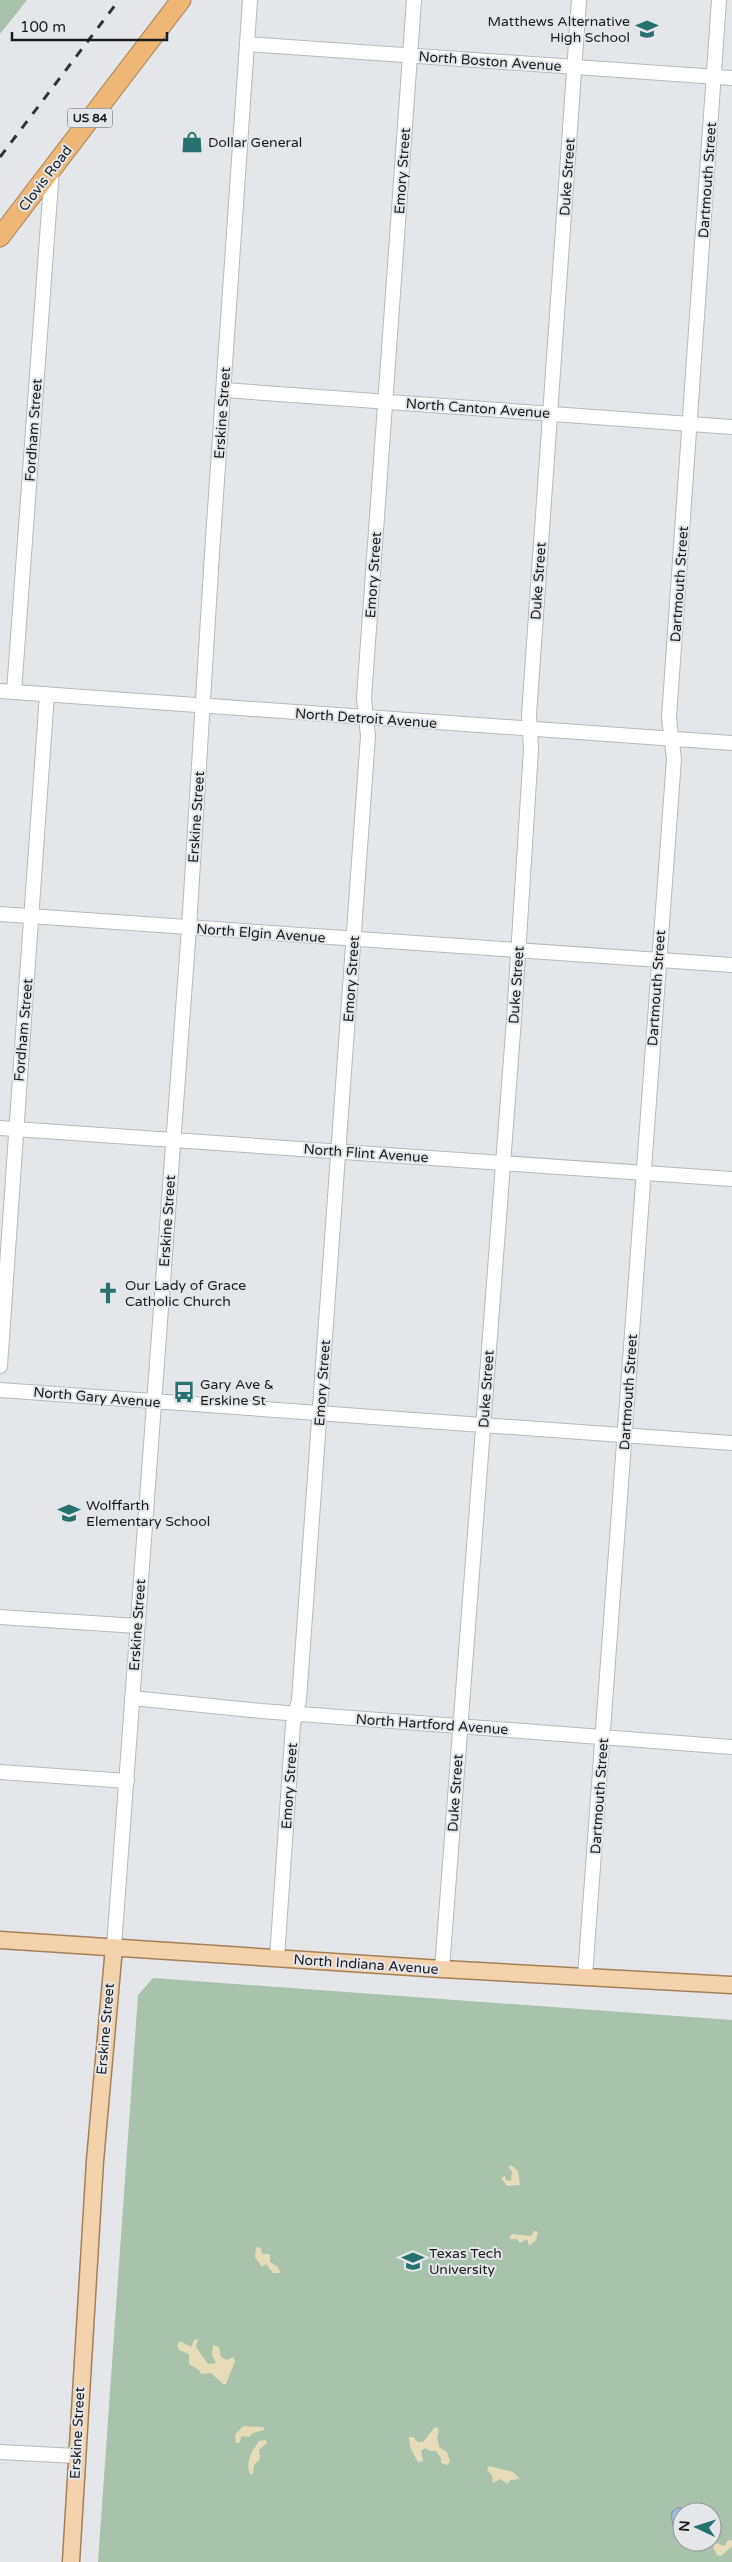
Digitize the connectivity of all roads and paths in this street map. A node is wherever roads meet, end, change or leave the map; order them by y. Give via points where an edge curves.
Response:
1 (181, 0) edge
2 (250, 0) edge
3 (414, 0) edge
4 (579, 0) edge
5 (719, 0) edge
6 (248, 44) junction
7 (410, 55) junction
8 (575, 66) junction
9 (714, 77) junction
10 (732, 78) edge
11 (52, 168) junction
12 (0, 237) edge
13 (224, 390) junction
14 (386, 402) junction
15 (550, 413) junction
16 (690, 424) junction
17 (732, 427) edge
18 (0, 691) edge
19 (14, 692) junction
20 (47, 694) junction
21 (203, 705) junction
22 (367, 718) junction
23 (530, 729) junction
24 (671, 739) junction
25 (732, 743) edge
26 (0, 914) edge
27 (32, 917) junction
28 (189, 928) junction
29 (354, 939) junction
30 (518, 950) junction
31 (658, 960) junction
32 (732, 965) edge
33 (0, 1128) edge
34 (15, 1129) junction
35 (174, 1140) junction
36 (339, 1150) junction
37 (503, 1163) junction
38 (643, 1173) junction
39 (732, 1179) edge
40 (0, 1366) edge
41 (0, 1390) edge
42 (154, 1401) junction
43 (320, 1414) junction
44 (483, 1425) junction
45 (625, 1435) junction
46 (732, 1443) edge
47 (0, 1617) edge
48 (137, 1626) junction
49 (132, 1698) junction
50 (296, 1713) junction
51 (460, 1726) junction
52 (604, 1737) junction
53 (732, 1747) edge
54 (0, 1772) edge
55 (126, 1781) junction
56 (0, 1940) edge
57 (114, 1947) junction
58 (277, 1958) junction
59 (442, 1969) junction
60 (586, 1976) junction
61 (732, 1985) edge
62 (0, 2452) edge
63 (76, 2456) junction
64 (71, 2562) edge

1 - 11 highway, Clovis Road / US 84
2 - 6 street, Erskine Street
3 - 7 street, Emory Street
4 - 8 street, Duke Street
5 - 9 street, Dartmouth Street
6 - 7 street, North Boston Avenue
6 - 13 street, Erskine Street
7 - 8 street, North Boston Avenue
7 - 14 street, Emory Street
8 - 9 street, North Boston Avenue
8 - 15 street, Duke Street
9 - 10 street, North Boston Avenue
9 - 16 street, Dartmouth Street
11 - 12 highway, Clovis Road / US 84
11 - 19 street, Fordham Street
13 - 14 street, North Canton Avenue
13 - 21 street, Erskine Street
14 - 15 street, North Canton Avenue
14 - 22 street, Emory Street via 364,698
15 - 16 street, North Canton Avenue
15 - 23 street, Duke Street
16 - 17 street, North Canton Avenue
16 - 24 street, Dartmouth Street via 669,718
18 - 19 street, North Detroit Avenue
19 - 20 street, North Detroit Avenue
20 - 21 street, North Detroit Avenue
20 - 27 street, Fordham Street
21 - 22 street, North Detroit Avenue
21 - 28 street, Erskine Street
22 - 23 street, North Detroit Avenue
22 - 29 street, Emory Street
23 - 24 street, North Detroit Avenue
23 - 30 street, Duke Street
24 - 25 street, North Detroit Avenue
24 - 31 street, Dartmouth Street via 674,759
26 - 27 street, North Elgin Avenue
27 - 28 street, North Elgin Avenue
27 - 34 street, Fordham Street
28 - 29 street, North Elgin Avenue
28 - 35 street, Erskine Street
29 - 30 street, North Elgin Avenue
29 - 36 street, Emory Street
30 - 31 street, North Elgin Avenue
30 - 37 street, Duke Street
31 - 32 street, North Elgin Avenue
31 - 38 street, Dartmouth Street
33 - 34 street, North Flint Avenue
34 - 35 street, North Flint Avenue
34 - 40 street, Fordham Street
35 - 36 street, North Flint Avenue
35 - 42 street, Erskine Street
36 - 37 street, North Flint Avenue
36 - 43 street, Emory Street
37 - 38 street, North Flint Avenue
37 - 44 street, Duke Street
38 - 39 street, North Flint Avenue
38 - 45 street, Dartmouth Street
41 - 42 street, North Gary Avenue
42 - 43 street, North Gary Avenue
42 - 48 street, Erskine Street
43 - 44 street, North Gary Avenue
43 - 50 street, Emory Street
44 - 45 street, North Gary Avenue
44 - 51 street, Duke Street
45 - 46 street, North Gary Avenue
45 - 52 street, Dartmouth Street
47 - 48 street
48 - 49 street, Erskine Street
49 - 50 street, North Hartford Avenue
49 - 55 street, Erskine Street
50 - 51 street, North Hartford Avenue
50 - 58 street, Emory Street
51 - 52 street, North Hartford Avenue
51 - 59 street, Duke Street
52 - 53 street, North Hartford Avenue
52 - 60 street, Dartmouth Street
54 - 55 street
55 - 57 street, Erskine Street
56 - 57 main road, North Indiana Avenue
57 - 58 main road, North Indiana Avenue
57 - 63 main road, Erskine Street via 101,2076
58 - 59 main road, North Indiana Avenue
59 - 60 main road, North Indiana Avenue
60 - 61 main road, North Indiana Avenue
62 - 63 street
63 - 64 main road, Erskine Street

